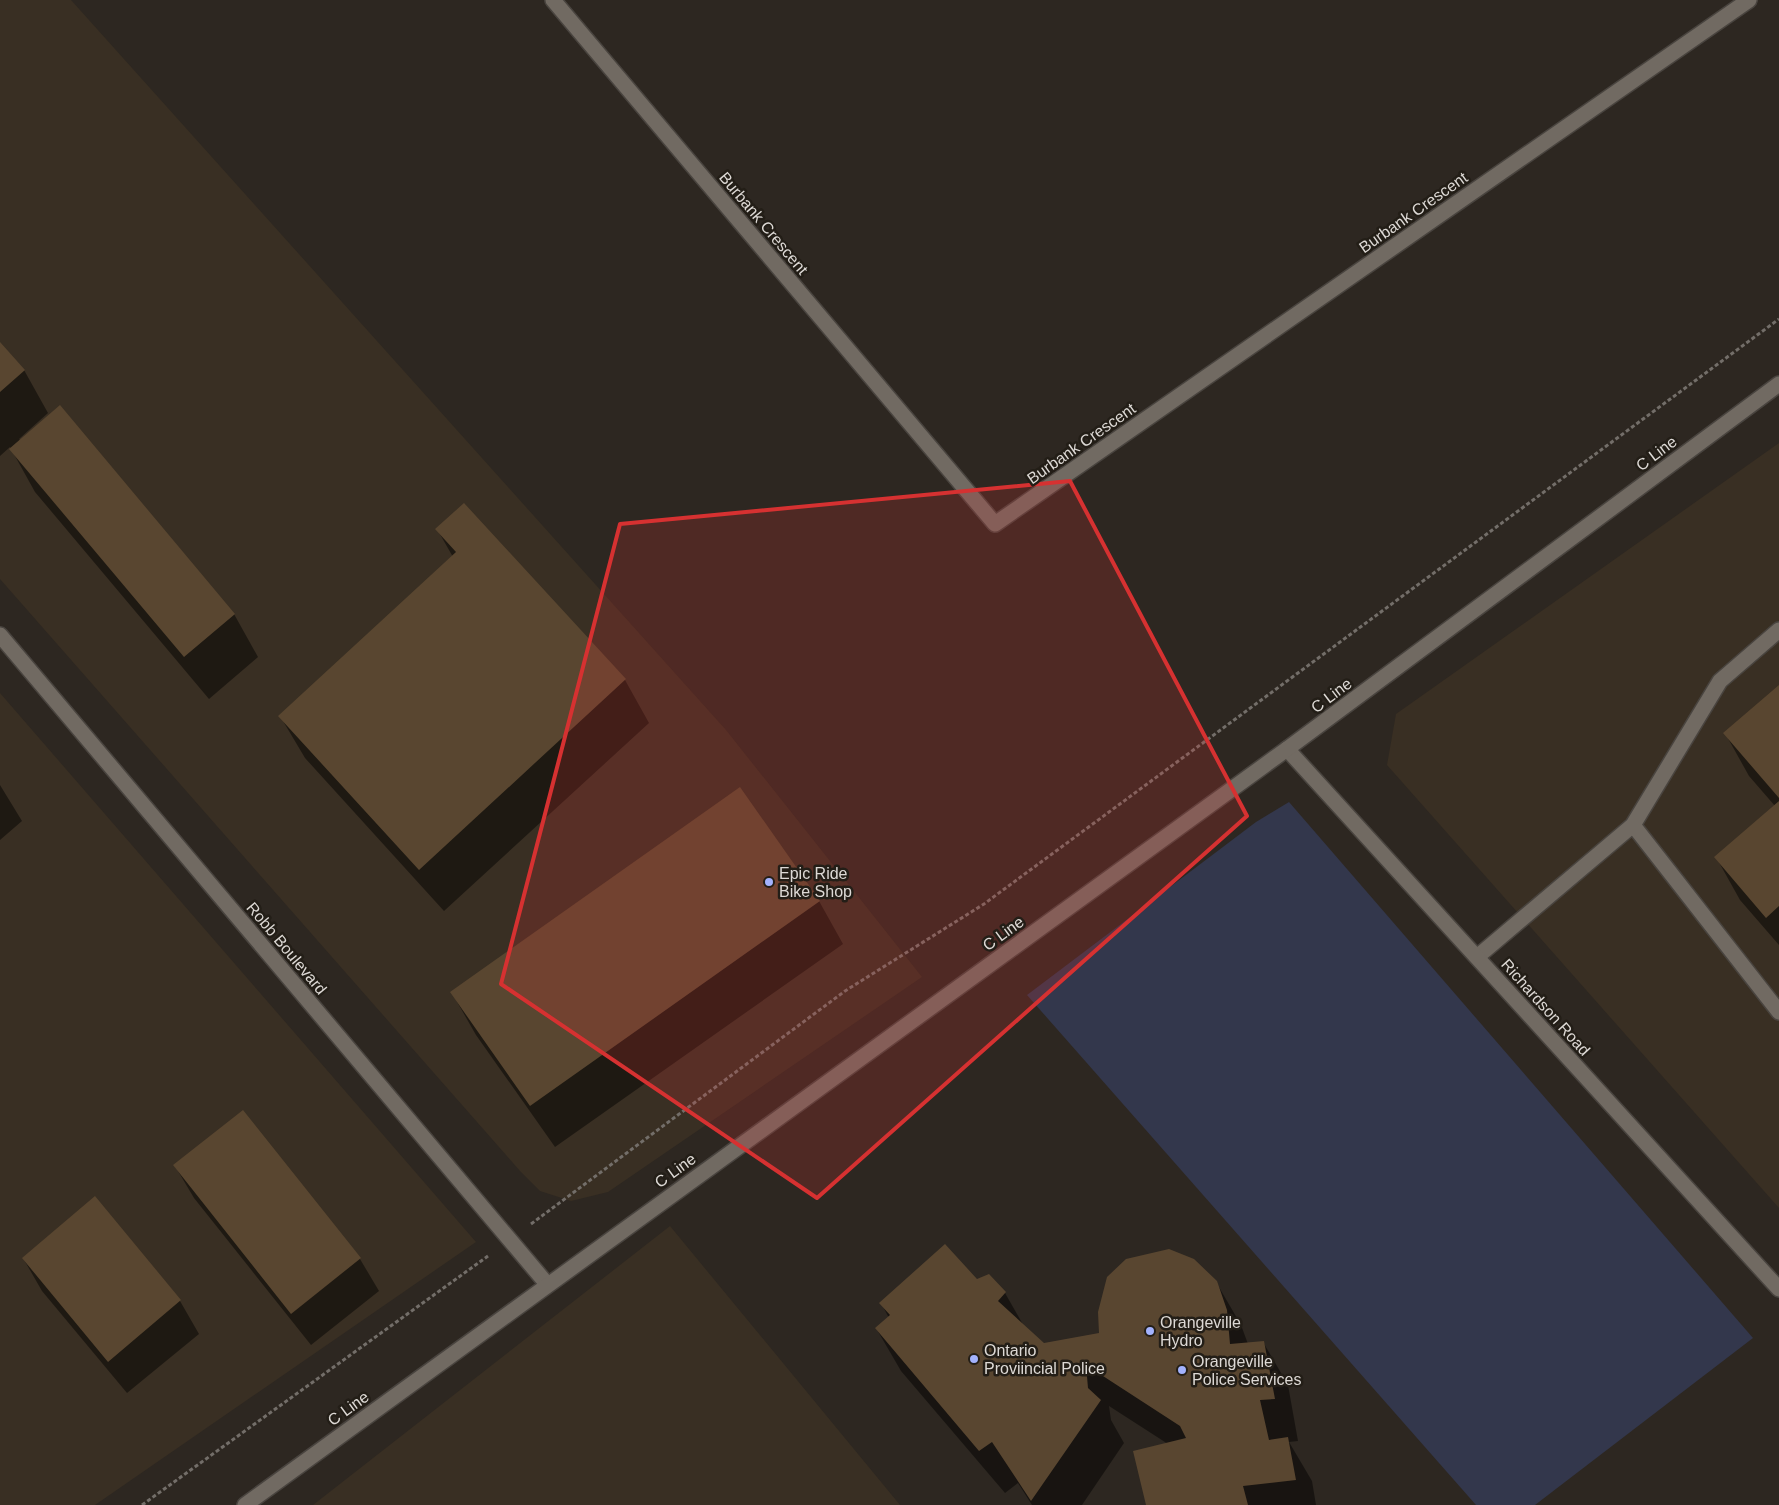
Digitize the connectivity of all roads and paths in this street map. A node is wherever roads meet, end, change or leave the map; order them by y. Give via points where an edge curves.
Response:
1 (554, 0) edge
2 (1748, 0) edge
3 (1779, 319) edge
4 (1779, 384) edge
5 (1779, 630) edge
6 (0, 636) edge
7 (1287, 749) junction
8 (1633, 825) junction
9 (1477, 957) junction
10 (1779, 1012) edge
11 (510, 1240) junction
12 (547, 1284) junction
13 (1779, 1289) edge
14 (142, 1505) edge
15 (245, 1505) edge

1 - 2 street, Burbank Crescent via 995,524
3 - 11 path via 984,904 845,991
4 - 7 street, C Line
5 - 8 street via 1720,681
6 - 11 street, Robb Boulevard
7 - 9 street, Richardson Road
7 - 12 street, C Line
8 - 9 street
8 - 10 street
9 - 13 street, Richardson Road
11 - 12 street, Robb Boulevard
11 - 14 path
12 - 15 street, C Line

